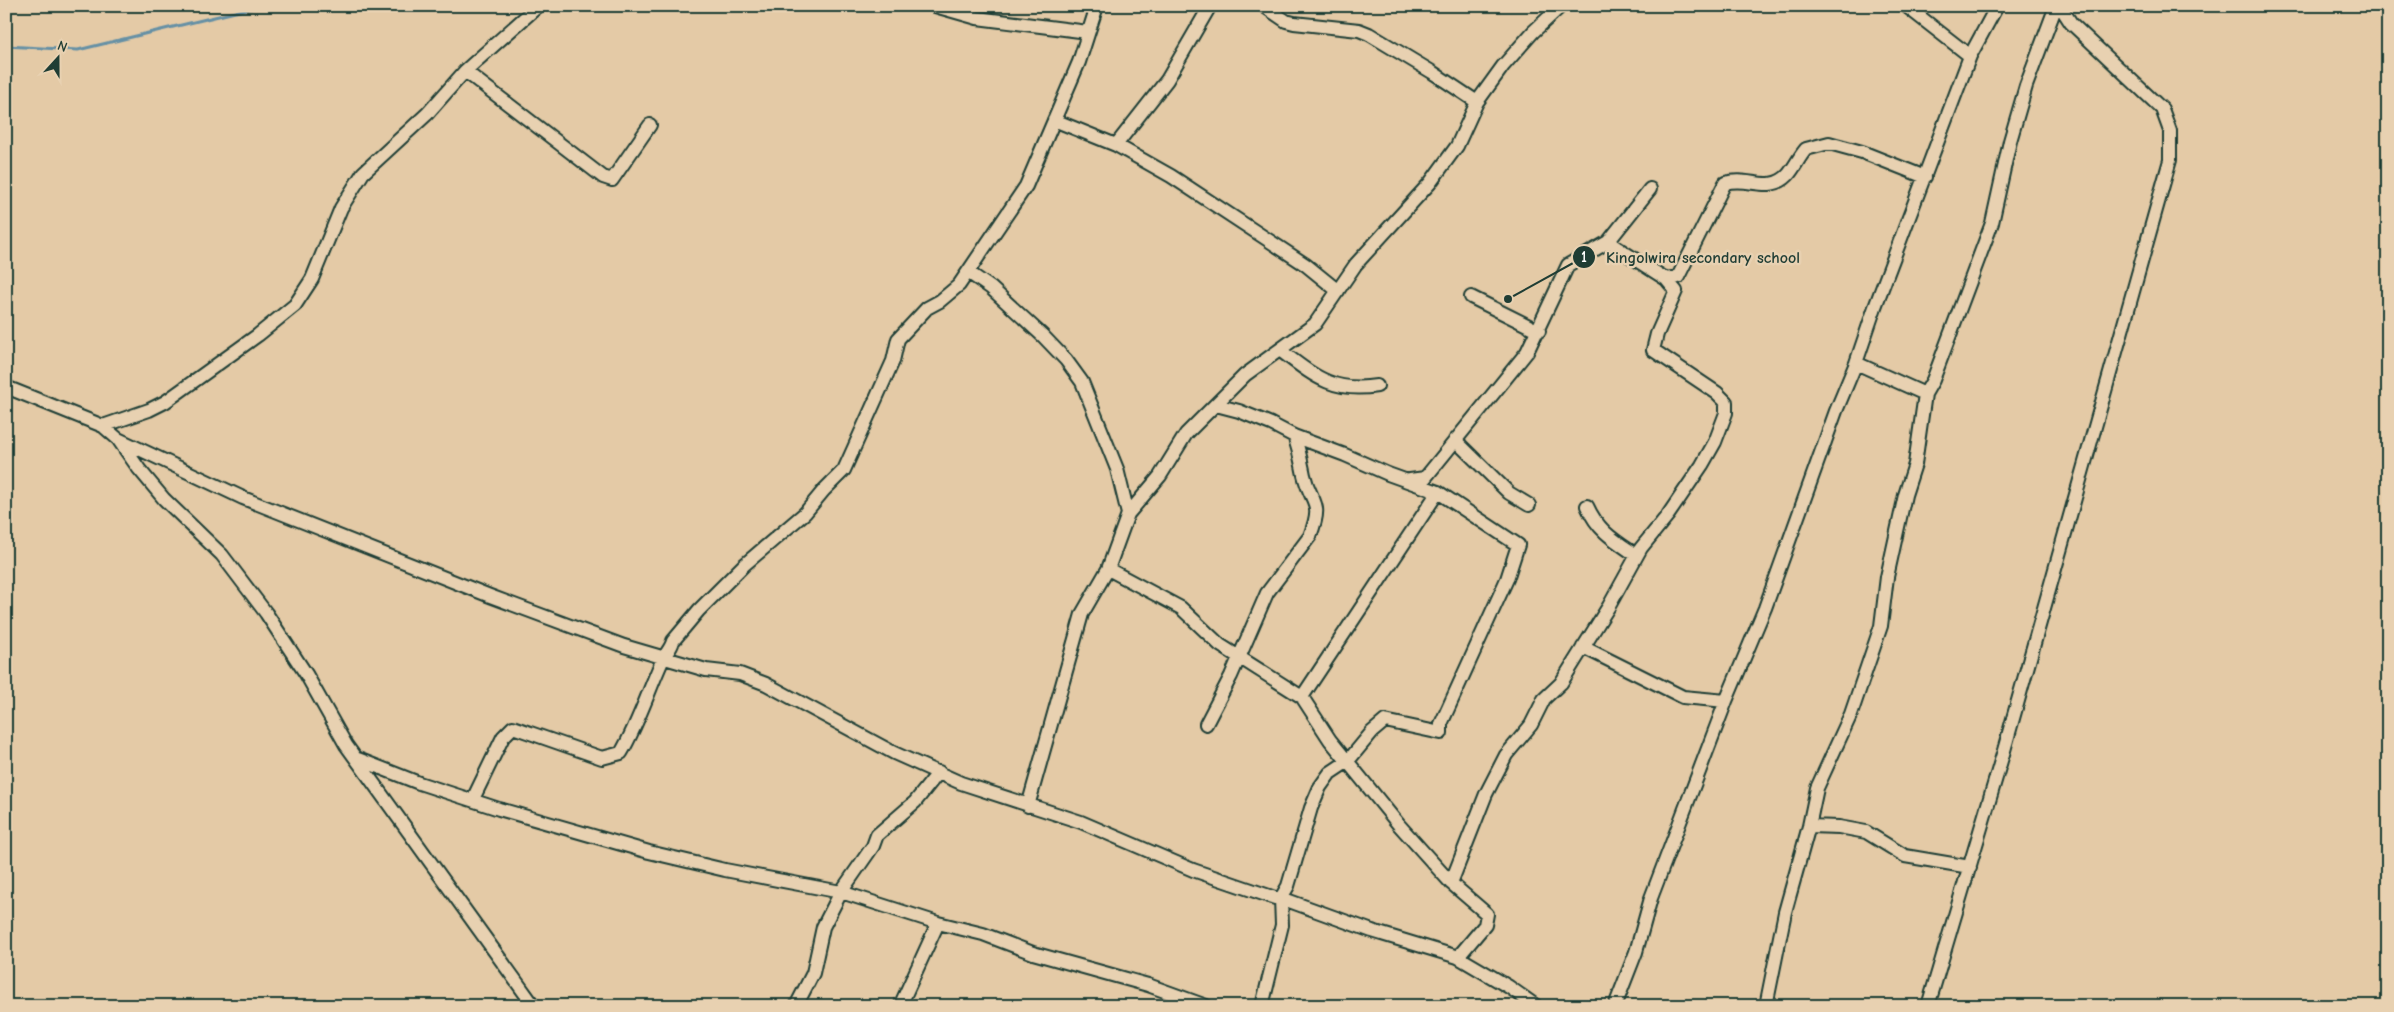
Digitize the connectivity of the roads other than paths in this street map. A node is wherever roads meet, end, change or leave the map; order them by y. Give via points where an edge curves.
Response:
1 (538, 6) edge
2 (935, 6) edge
3 (1097, 6) edge
4 (1210, 6) edge
5 (1264, 6) edge
6 (1561, 6) edge
7 (1906, 6) edge
8 (1997, 6) edge
9 (2058, 6) edge
10 (1088, 32) junction
11 (1970, 56) junction
12 (465, 71) junction
13 (1477, 102) junction
14 (1054, 120) junction
15 (650, 125) dead end
16 (1116, 144) junction
17 (1925, 178) junction
18 (1650, 189) dead end
19 (1608, 242) junction
20 (968, 272) junction
21 (1666, 279) junction
22 (1338, 291) junction
23 (1471, 296) dead end
24 (1539, 331) junction
25 (1281, 351) junction
26 (1856, 363) junction
27 (1377, 386) dead end
28 (6, 387) edge
29 (1925, 394) junction
30 (1216, 405) junction
31 (103, 426) junction
32 (1294, 436) junction
33 (118, 439) junction
34 (1455, 440) junction
35 (1408, 480) junction
36 (1438, 492) junction
37 (1529, 505) dead end
38 (1587, 506) dead end
39 (1128, 514) junction
40 (1636, 556) junction
41 (1108, 569) junction
42 (1583, 647) junction
43 (1239, 657) junction
44 (663, 658) junction
45 (1302, 697) junction
46 (1726, 701) junction
47 (1206, 724) dead end
48 (358, 759) junction
49 (1348, 761) junction
50 (939, 772) junction
51 (473, 799) junction
52 (1028, 806) junction
53 (1809, 826) junction
54 (1970, 867) junction
55 (1451, 883) junction
56 (841, 892) junction
57 (1281, 898) junction
58 (938, 923) junction
59 (1458, 957) junction
60 (534, 1006) edge
61 (796, 1006) edge
62 (900, 1006) edge
63 (1206, 1006) edge
64 (1262, 1006) edge
65 (1536, 1006) edge
66 (1615, 1006) edge
67 (1766, 1006) edge
68 (1928, 1006) edge

1 - 12 street
2 - 10 street via 977,18
3 - 10 street
4 - 16 street via 1167,80
5 - 13 street via 1286,22 1360,30 1369,34
6 - 13 street via 1503,66
7 - 11 street
8 - 11 street
9 - 29 street via 2026,86 1989,231
9 - 54 street via 2071,23 2162,110 2170,131 2170,160
10 - 14 street
11 - 17 street
12 - 15 street via 603,177 612,180
12 - 31 street via 428,114 363,173 340,208 312,279 295,305 258,336 165,402
13 - 22 street via 1457,146 1430,183 1356,264
14 - 16 street
14 - 20 street via 1026,186
16 - 22 street via 1171,176 1306,265
17 - 21 street via 1862,152 1828,143 1806,149 1790,173 1776,184 1725,183 1678,277
17 - 26 street
18 - 19 street
19 - 21 street
19 - 24 street via 1568,265
20 - 39 street via 991,288 1036,329 1082,382 1117,469
20 - 44 street via 959,285 927,308 898,339 893,361 844,470 805,513 712,597 673,641
21 - 40 street via 1676,291 1653,350 1717,393 1726,402 1726,413 1702,465
22 - 25 street via 1315,324
23 - 24 street
24 - 34 street via 1527,352
25 - 27 street via 1333,384 1357,389
25 - 30 street via 1245,375
26 - 29 street
26 - 46 street via 1765,608
28 - 31 street
29 - 53 street via 1915,464 1887,577 1882,626 1852,714 1816,788
30 - 32 street via 1239,411
30 - 39 street via 1186,434 1160,476
31 - 33 street
32 - 35 street
32 - 43 street via 1304,476 1317,505 1313,529 1267,593
33 - 44 street via 244,498 490,596
33 - 48 street via 164,499 222,555 250,591 306,674 346,745
34 - 35 street via 1425,478
34 - 37 street via 1509,494
35 - 36 street
36 - 45 street
36 - 49 street via 1517,543 1516,557 1441,724 1441,733 1385,721
38 - 40 street via 1594,522
39 - 41 street
40 - 42 street
41 - 43 street via 1181,608 1220,645
41 - 52 street via 1082,614
42 - 46 street via 1684,696
42 - 55 street via 1561,683 1544,699 1531,724 1506,755 1486,794
43 - 45 street
43 - 47 street
44 - 50 street via 706,670 740,674 766,684 894,753
44 - 51 street via 632,735 621,753 602,758 512,726 503,737
45 - 49 street
46 - 66 street via 1651,898 1636,952
48 - 51 street via 419,783
48 - 60 street
49 - 55 street
49 - 57 street via 1330,773 1320,787 1304,828 1288,886
50 - 52 street
50 - 56 street via 915,802 877,835
51 - 56 street via 649,852
52 - 57 street via 1081,822 1193,870
53 - 54 street via 1839,826 1866,832 1905,856
53 - 67 street via 1785,912
54 - 68 street
55 - 59 street via 1487,914 1485,925
56 - 58 street
56 - 61 street via 824,927 813,973
57 - 59 street via 1372,931
57 - 64 street via 1282,925
58 - 62 street
58 - 63 street via 983,934
59 - 65 street

